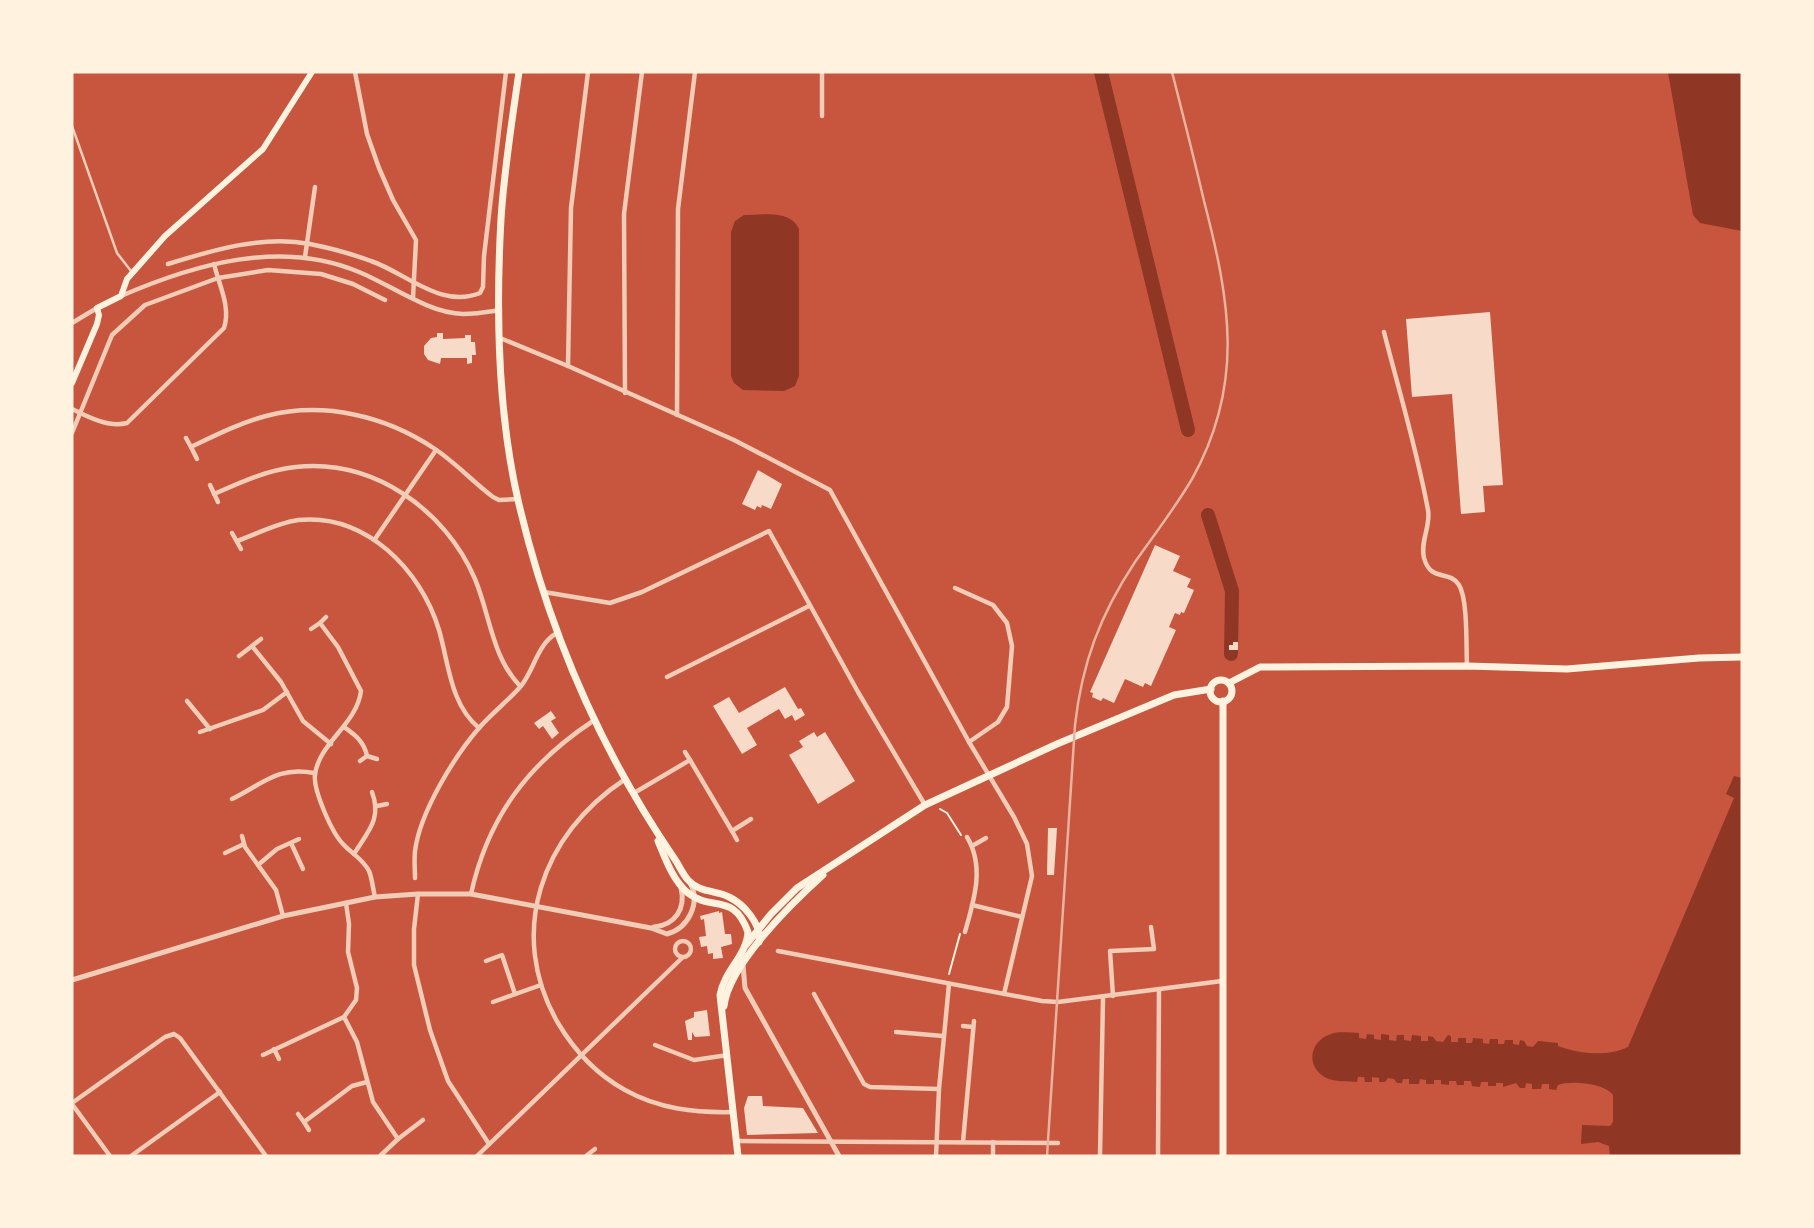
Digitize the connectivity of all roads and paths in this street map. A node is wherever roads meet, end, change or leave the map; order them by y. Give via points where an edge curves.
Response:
1 (312, 72) edge
2 (355, 72) edge
3 (506, 72) edge
4 (519, 72) edge
5 (588, 72) edge
6 (642, 72) edge
7 (695, 72) edge
8 (822, 72) edge
9 (822, 116) dead end
10 (72, 126) edge
11 (315, 187) dead end
12 (308, 244) junction
13 (305, 257) junction
14 (168, 264) dead end
15 (214, 264) junction
16 (132, 273) junction
17 (218, 278) junction
18 (413, 282) junction
19 (121, 296) junction
20 (413, 298) junction
21 (385, 300) dead end
22 (97, 309) junction
23 (500, 310) junction
24 (72, 323) edge
25 (1384, 332) dead end
26 (500, 338) junction
27 (568, 366) junction
28 (72, 383) edge
29 (625, 393) junction
30 (72, 409) edge
31 (79, 412) junction
32 (677, 415) junction
33 (72, 433) edge
34 (186, 438) dead end
35 (191, 446) junction
36 (436, 450) junction
37 (197, 459) dead end
38 (210, 485) dead end
39 (214, 494) junction
40 (406, 494) junction
41 (518, 499) junction
42 (218, 502) dead end
43 (232, 533) dead end
44 (375, 539) junction
45 (237, 541) junction
46 (241, 549) dead end
47 (955, 587) dead end
48 (544, 592) junction
49 (809, 606) junction
50 (326, 617) dead end
51 (320, 623) junction
52 (311, 629) dead end
53 (557, 633) junction
54 (261, 639) dead end
55 (252, 646) junction
56 (239, 656) dead end
57 (1742, 657) edge
58 (1467, 666) junction
59 (667, 677) dead end
60 (1228, 683) junction
61 (520, 686) junction
62 (1211, 689) junction
63 (288, 692) junction
64 (187, 701) dead end
65 (1223, 701) junction
66 (593, 721) junction
67 (344, 727) junction
68 (479, 728) junction
69 (210, 729) junction
70 (200, 732) dead end
71 (968, 742) junction
72 (331, 744) junction
73 (685, 752) dead end
74 (367, 755) junction
75 (377, 759) dead end
76 (690, 760) junction
77 (360, 761) dead end
78 (314, 773) junction
79 (988, 776) junction
80 (624, 780) junction
81 (259, 786) junction
82 (372, 792) dead end
83 (263, 794) dead end
84 (632, 794) junction
85 (232, 799) dead end
86 (387, 804) dead end
87 (925, 805) junction
88 (377, 806) junction
89 (940, 809) dead end
90 (751, 819) dead end
91 (650, 824) junction
92 (732, 831) junction
93 (242, 836) dead end
94 (964, 837) joint
95 (986, 838) dead end
96 (299, 839) dead end
97 (737, 840) dead end
98 (291, 843) junction
99 (244, 844) junction
100 (972, 846) junction
101 (225, 853) dead end
102 (354, 854) junction
103 (845, 857) junction
104 (258, 865) junction
105 (303, 869) dead end
106 (415, 878) dead end
107 (688, 880) junction
108 (680, 884) junction
109 (705, 891) junction
110 (418, 894) junction
111 (471, 894) junction
112 (693, 895) junction
113 (375, 897) junction
114 (683, 902) junction
115 (713, 902) junction
116 (345, 903) junction
117 (972, 905) junction
118 (537, 906) junction
119 (692, 911) junction
120 (283, 916) junction
121 (1022, 917) junction
122 (752, 918) junction
123 (768, 918) junction
124 (745, 924) junction
125 (773, 925) junction
126 (1151, 927) dead end
127 (651, 928) junction
128 (758, 929) junction
129 (963, 932) joint
130 (759, 942) junction
131 (746, 945) junction
132 (778, 951) dead end
133 (682, 958) dead end
134 (486, 961) dead end
135 (743, 965) junction
136 (949, 974) dead end
137 (72, 980) edge
138 (1223, 981) junction
139 (948, 984) junction
140 (541, 985) junction
141 (728, 988) junction
142 (745, 988) junction
143 (1159, 989) junction
144 (1004, 993) junction
145 (515, 994) junction
146 (814, 994) dead end
147 (1112, 996) junction
148 (1103, 998) junction
149 (493, 1002) dead end
150 (723, 1014) junction
151 (344, 1017) junction
152 (974, 1021) dead end
153 (963, 1026) dead end
154 (973, 1027) junction
155 (896, 1032) dead end
156 (943, 1035) junction
157 (655, 1045) dead end
158 (274, 1049) junction
159 (263, 1055) dead end
160 (728, 1055) junction
161 (581, 1056) junction
162 (279, 1059) dead end
163 (367, 1082) junction
164 (939, 1089) junction
165 (219, 1092) junction
166 (72, 1104) edge
167 (734, 1112) junction
168 (298, 1114) dead end
169 (423, 1120) dead end
170 (304, 1122) junction
171 (309, 1130) dead end
172 (398, 1139) junction
173 (737, 1141) junction
174 (830, 1142) junction
175 (936, 1142) junction
176 (963, 1142) junction
177 (993, 1142) junction
178 (1058, 1143) dead end
179 (489, 1144) junction
180 (595, 1149) dead end
181 (110, 1156) edge
182 (131, 1156) edge
183 (264, 1156) edge
184 (380, 1156) edge
185 (477, 1156) edge
186 (586, 1156) edge
187 (738, 1156) edge
188 (839, 1156) edge
189 (936, 1156) edge
190 (993, 1156) edge
191 (1100, 1156) edge
192 (1158, 1156) edge
193 (1223, 1156) edge

1 - 16 main road via 264,149 165,236
2 - 18 street via 379,168 416,240
3 - 18 street via 483,287 468,298 444,296
4 - 23 main road via 501,217
5 - 27 street via 571,208
6 - 29 street via 624,214
7 - 32 street via 678,209
8 - 9 street
10 - 16 lane via 117,253
11 - 12 street
12 - 13 street
12 - 14 street via 256,243
12 - 18 street via 373,262
13 - 15 street via 272,256
13 - 20 street via 359,271
15 - 17 street
15 - 19 street
16 - 19 main road
17 - 21 street via 268,270 307,271 353,284
17 - 31 street via 145,305 112,335
17 - 31 street via 228,318 224,328 127,423 109,424
18 - 20 street
19 - 22 main road
20 - 23 street via 461,314
22 - 24 street
22 - 28 main road via 97,324
23 - 26 main road
25 - 58 street via 1429,513 1424,557 1428,569 1451,578 1461,588
26 - 27 street
26 - 41 main road
27 - 29 street
29 - 32 street
30 - 31 street
31 - 33 street
32 - 71 street via 830,490
34 - 35 street
35 - 36 street via 263,417 314,411 376,420
35 - 37 street
36 - 40 street
36 - 41 street via 493,497
38 - 39 street
39 - 40 street via 263,474 319,466 365,475
39 - 42 street
40 - 44 street
40 - 61 street via 432,517 466,561 505,668
41 - 48 main road
43 - 45 street
44 - 45 street via 344,526 311,520 289,522
44 - 68 street via 397,557 418,585 439,629 463,712
45 - 46 street
47 - 71 street via 993,606 1007,623 1012,646 1007,707 998,722
48 - 49 street via 611,603 769,531
48 - 53 main road
49 - 59 street
49 - 87 street
50 - 51 street
51 - 52 street
51 - 67 street via 361,691
53 - 61 street via 545,642
53 - 66 main road
54 - 55 street
55 - 56 street
55 - 63 street
57 - 58 main road via 1567,669
58 - 60 main road via 1260,667
60 - 62 main road via 1220,680
60 - 65 main road via 1232,694
61 - 68 street
62 - 65 main road via 1213,697
62 - 79 main road via 1174,695
63 - 69 street via 264,709
63 - 72 street via 303,721
64 - 69 street
65 - 138 main road
66 - 80 main road
66 - 111 street via 547,756 511,797 485,848
67 - 72 street
67 - 74 street via 360,739
68 - 106 street via 430,806 415,850
69 - 70 street
71 - 79 street
72 - 78 street
73 - 76 street
74 - 75 street
74 - 77 street
76 - 84 street
76 - 92 street
78 - 81 street via 287,771
78 - 102 street via 326,814 340,842
79 - 87 main road
79 - 121 street via 1027,844 1032,876
80 - 84 main road
80 - 118 street via 590,805 564,836 548,865
81 - 83 street
81 - 85 street
82 - 88 street
84 - 91 main road
86 - 88 street
87 - 103 main road
88 - 102 street via 374,822
89 - 94 path
90 - 92 street
91 - 107 main road
91 - 108 main road
92 - 97 street
93 - 99 street
94 - 100 street
95 - 100 street
96 - 98 street
98 - 104 street
98 - 105 street
99 - 101 street
99 - 104 street
100 - 117 street via 977,865
102 - 113 street via 370,874
103 - 123 main road via 797,888
103 - 125 main road
104 - 120 street via 276,890
107 - 109 main road
107 - 112 street
108 - 112 main road
108 - 114 street
109 - 112 street
109 - 122 main road via 729,897
110 - 111 street
110 - 113 street
110 - 179 street via 414,965 429,1030 449,1081
111 - 118 street
112 - 114 street
112 - 115 main road
112 - 119 street
113 - 116 street
114 - 127 street via 671,922
115 - 119 street
115 - 124 main road via 730,907
116 - 120 street
116 - 151 street via 348,952 358,988
117 - 121 street
117 - 129 street
118 - 127 street
118 - 140 street via 534,946
119 - 127 street via 676,931 663,933
120 - 137 street
121 - 144 street
122 - 123 main road
122 - 128 main road
123 - 128 main road
124 - 128 main road
124 - 131 main road
125 - 128 main road
125 - 130 main road
126 - 147 street via 1154,950 1110,951
128 - 130 main road
128 - 131 main road
129 - 136 path
130 - 135 main road
131 - 150 main road via 721,986
132 - 139 street
133 - 161 street
134 - 145 street via 502,955
135 - 141 main road
135 - 142 street
138 - 143 street
138 - 193 main road
139 - 144 street
139 - 156 street
140 - 145 street
140 - 161 street via 553,1014
141 - 142 street via 736,983
141 - 150 main road
142 - 174 street
143 - 147 street
143 - 192 street
144 - 148 street via 1042,1001
145 - 149 street
146 - 164 street via 864,1084
147 - 148 street
148 - 191 street
150 - 160 main road
151 - 158 street
151 - 163 street via 357,1042
152 - 154 street
153 - 154 street
154 - 176 street
155 - 156 street
156 - 164 street
157 - 160 street via 694,1060
158 - 159 street
158 - 162 street
160 - 167 main road
161 - 167 street via 612,1082 651,1102 698,1113
161 - 179 street
163 - 170 street via 352,1086
163 - 172 street via 373,1102
164 - 175 street
165 - 166 street via 174,1034
165 - 182 street
165 - 183 street
166 - 181 street
167 - 173 main road
168 - 170 street
169 - 172 street
170 - 171 street
172 - 184 street
173 - 174 street
173 - 187 main road
174 - 175 street
174 - 188 street
175 - 176 street
175 - 189 street
176 - 177 street
177 - 178 street
177 - 190 street
179 - 185 street
180 - 186 street

